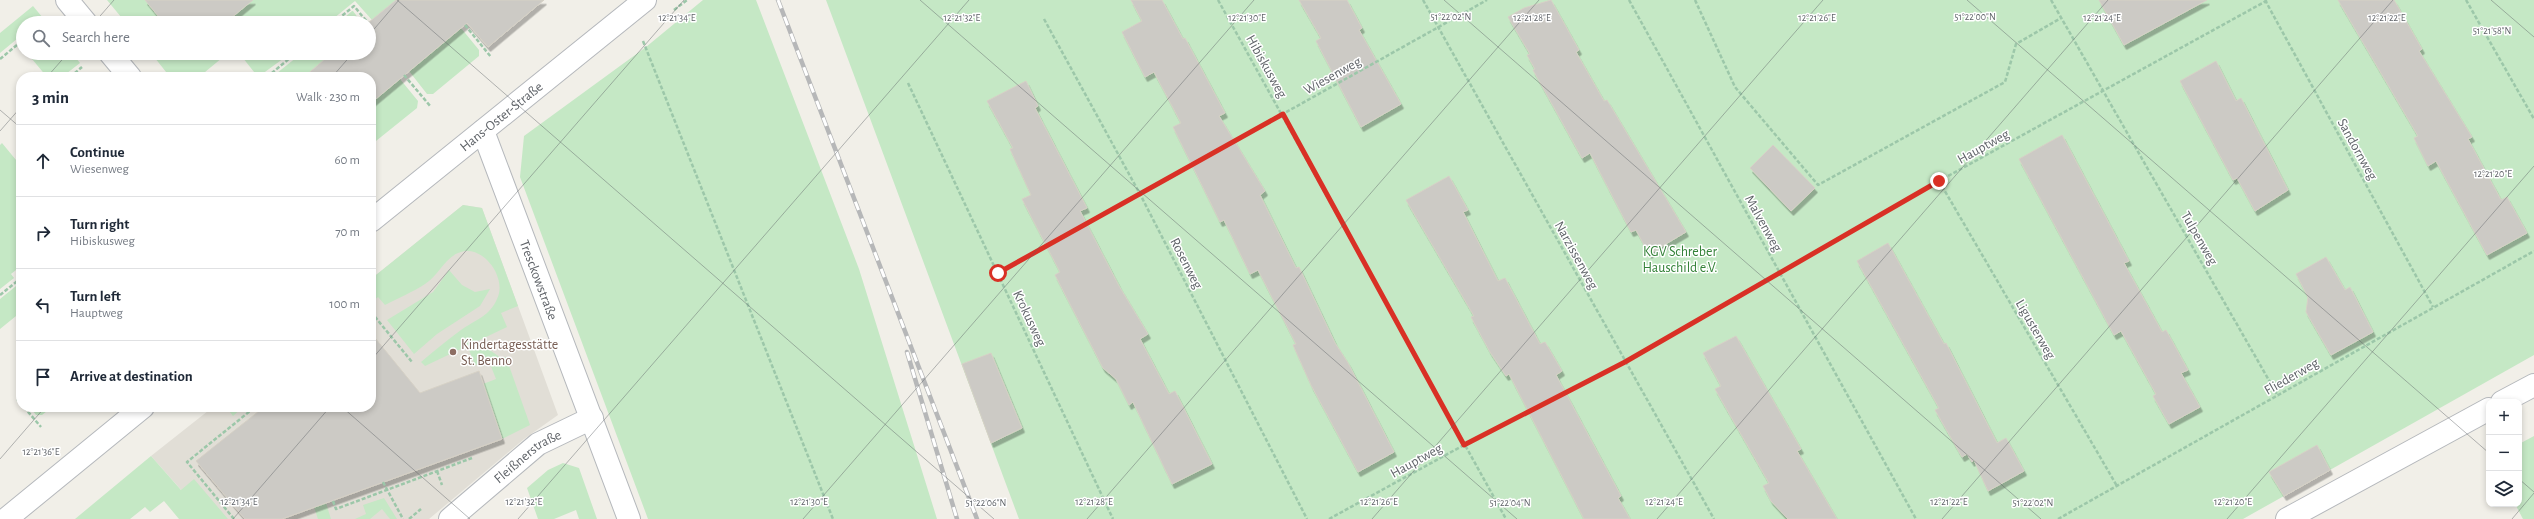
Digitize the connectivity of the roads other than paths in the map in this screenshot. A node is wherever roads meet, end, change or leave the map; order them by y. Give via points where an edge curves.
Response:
1 (67, 0) edge
2 (633, 4) edge
3 (80, 16) edge
4 (116, 60) edge
5 (126, 72) edge
6 (483, 131) junction
7 (376, 217) edge
8 (2534, 385) edge
9 (2508, 399) edge
10 (2486, 411) edge
11 (137, 412) edge
12 (592, 418) junction
13 (6, 519) edge
14 (450, 519) edge
15 (629, 519) edge
16 (2287, 519) edge

1 - 3 street
2 - 6 street, Hans-Oster-Straße
4 - 5 street
6 - 7 street, Hans-Oster-Straße
6 - 12 street, Tresckowstraße
8 - 9 street
10 - 16 street
11 - 13 street
12 - 14 street, Fleißnerstraße via 538,444
12 - 15 street, Tresckowstraße

